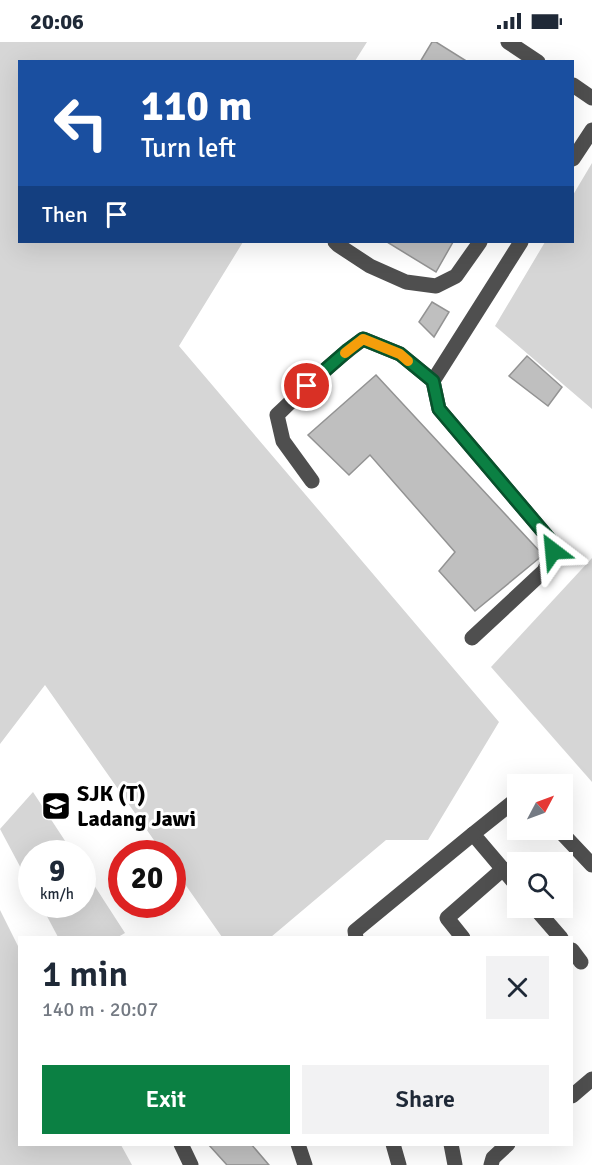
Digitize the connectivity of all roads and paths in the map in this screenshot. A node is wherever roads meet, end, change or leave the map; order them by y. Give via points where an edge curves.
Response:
1 (508, 42) edge
2 (535, 60) edge
3 (574, 86) edge
4 (592, 98) edge
5 (592, 130) edge
6 (574, 157) edge
7 (336, 243) edge
8 (479, 243) edge
9 (520, 243) edge
10 (433, 381) junction
11 (312, 481) dead end
12 (472, 638) dead end
13 (507, 807) edge
14 (473, 834) junction
15 (568, 840) edge
16 (592, 865) edge
17 (503, 869) junction
18 (507, 874) edge
19 (544, 918) edge
20 (356, 936) edge
21 (461, 936) edge
22 (559, 936) edge
23 (592, 1079) edge
24 (573, 1095) edge
25 (182, 1146) edge
26 (299, 1146) edge
27 (394, 1146) edge
28 (451, 1146) edge
29 (506, 1146) edge
30 (191, 1165) edge
31 (305, 1165) edge
32 (399, 1165) edge
33 (455, 1165) edge
34 (491, 1165) edge

1 - 2 street
3 - 4 street
5 - 6 street
7 - 8 street via 370,266 406,282 436,286 456,276
9 - 10 street
10 - 11 street via 400,354 363,339 348,350 277,415 283,441
10 - 12 street via 439,409 551,541 553,551 544,571
13 - 14 street
14 - 17 street
14 - 20 street via 355,931
15 - 16 street
17 - 18 street
17 - 21 street via 447,918
19 - 22 street
23 - 24 street
25 - 30 street
26 - 31 street
27 - 32 street
28 - 33 street
29 - 34 street

